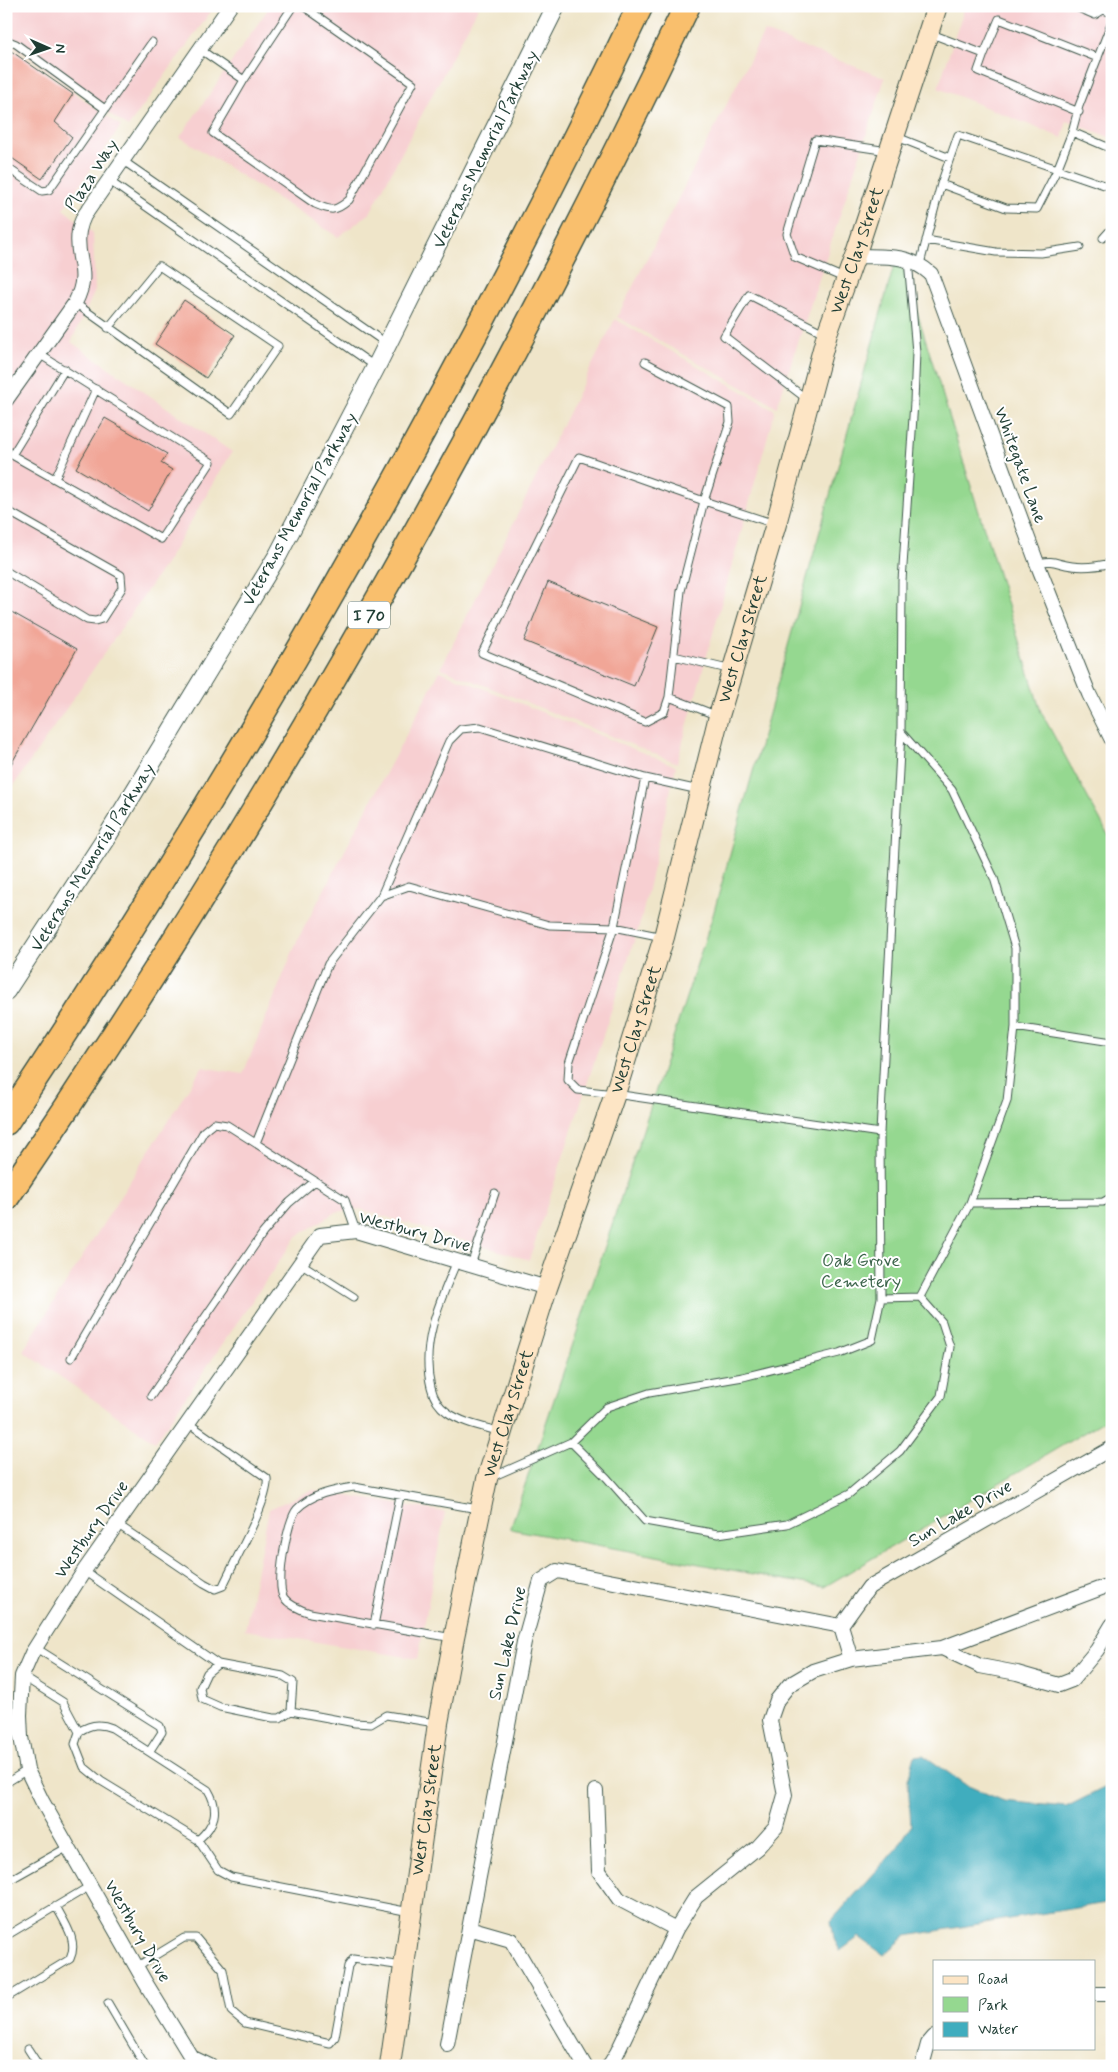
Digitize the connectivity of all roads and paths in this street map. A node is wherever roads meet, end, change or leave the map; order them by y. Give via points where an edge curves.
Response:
1 (230, 6) edge
2 (293, 6) edge
3 (303, 6) edge
4 (556, 6) edge
5 (640, 6) edge
6 (687, 6) edge
7 (937, 6) edge
8 (1074, 6) edge
9 (1103, 8) edge
10 (1112, 13) edge
11 (1112, 21) edge
12 (929, 33) junction
13 (6, 40) edge
14 (152, 42) dead end
15 (200, 50) junction
16 (984, 54) junction
17 (1098, 58) junction
18 (244, 80) junction
19 (105, 109) junction
20 (1079, 112) junction
21 (1072, 132) junction
22 (892, 144) junction
23 (1112, 149) edge
24 (950, 158) junction
25 (122, 160) junction
26 (6, 167) edge
27 (1057, 170) junction
28 (108, 180) junction
29 (941, 184) junction
30 (1112, 189) edge
31 (1112, 228) edge
32 (1103, 238) dead end
33 (926, 240) junction
34 (1080, 247) dead end
35 (855, 256) junction
36 (914, 262) junction
37 (847, 279) junction
38 (75, 303) junction
39 (108, 328) junction
40 (827, 334) junction
41 (387, 344) junction
42 (39, 354) junction
43 (645, 362) dead end
44 (376, 367) junction
45 (65, 369) junction
46 (96, 390) junction
47 (6, 400) edge
48 (808, 400) junction
49 (55, 479) junction
50 (704, 501) junction
51 (6, 510) edge
52 (776, 524) junction
53 (1037, 563) junction
54 (1112, 563) edge
55 (6, 570) edge
56 (674, 656) junction
57 (732, 670) junction
58 (669, 697) junction
59 (719, 716) junction
60 (901, 732) junction
61 (1112, 740) edge
62 (646, 778) junction
63 (701, 791) junction
64 (381, 896) junction
65 (614, 927) junction
66 (664, 937) junction
67 (6, 991) edge
68 (1015, 1027) junction
69 (1112, 1042) edge
70 (615, 1094) junction
71 (6, 1122) edge
72 (880, 1134) junction
73 (256, 1143) junction
74 (315, 1181) junction
75 (495, 1193) dead end
76 (1112, 1197) edge
77 (6, 1198) edge
78 (970, 1202) junction
79 (356, 1231) junction
80 (457, 1261) junction
81 (300, 1263) junction
82 (471, 1265) junction
83 (547, 1288) junction
84 (354, 1297) dead end
85 (920, 1297) junction
86 (881, 1298) junction
87 (72, 1358) dead end
88 (150, 1396) dead end
89 (188, 1423) junction
90 (502, 1433) junction
91 (571, 1442) junction
92 (1112, 1448) edge
93 (488, 1479) junction
94 (400, 1496) junction
95 (481, 1510) junction
96 (117, 1524) junction
97 (84, 1570) junction
98 (1112, 1584) edge
99 (1112, 1624) edge
100 (374, 1625) junction
101 (841, 1626) junction
102 (454, 1638) junction
103 (36, 1648) junction
104 (942, 1648) junction
105 (851, 1659) junction
106 (218, 1664) junction
107 (22, 1676) junction
108 (291, 1710) junction
109 (438, 1724) junction
110 (6, 1728) edge
111 (79, 1732) junction
112 (21, 1737) junction
113 (149, 1752) junction
114 (27, 1770) junction
115 (6, 1783) edge
116 (596, 1791) dead end
117 (198, 1840) junction
118 (68, 1846) junction
119 (6, 1882) edge
120 (90, 1886) junction
121 (56, 1906) junction
122 (411, 1912) junction
123 (469, 1928) junction
124 (676, 1929) junction
125 (6, 1936) edge
126 (403, 1966) junction
127 (136, 1967) junction
128 (1096, 1994) edge
129 (1112, 1994) edge
130 (6, 1998) edge
131 (108, 2003) dead end
132 (933, 2039) edge
133 (447, 2044) dead end
134 (28, 2049) dead end
135 (39, 2066) edge
136 (146, 2066) edge
137 (210, 2066) edge
138 (390, 2066) edge
139 (584, 2066) edge
140 (609, 2066) edge
141 (922, 2066) edge

1 - 15 street, Plaza Way
2 - 18 lane
3 - 18 lane via 413,83 349,200 339,209 315,204 213,133
4 - 41 street, Veterans Memorial Parkway
5 - 71 highway, I 70 via 478,329 349,564 275,693 103,975
6 - 77 highway, I 70 via 607,171 498,382 385,588 193,911
7 - 12 main road, West Clay Street
8 - 9 lane via 1095,15
9 - 10 lane
11 - 17 lane
12 - 16 lane
12 - 22 main road, West Clay Street
13 - 19 lane
14 - 19 lane
15 - 18 lane
15 - 25 street, Plaza Way
16 - 17 lane via 999,19
16 - 20 lane via 978,71
17 - 20 lane
19 - 26 lane via 49,190 42,190
20 - 21 lane
21 - 23 lane
21 - 27 lane
22 - 24 lane
22 - 35 main road, West Clay Street
22 - 37 lane via 815,140 787,234 795,257
24 - 27 lane via 958,135
24 - 29 lane
25 - 28 street, Plaza Way
25 - 41 lane
27 - 29 lane via 1037,209 1006,208
27 - 30 lane
28 - 38 street, Plaza Way via 84,216 79,231 84,279
28 - 44 lane
29 - 33 lane
31 - 32 lane
33 - 34 lane via 996,252 1041,253
33 - 36 lane
35 - 36 street
35 - 37 main road, West Clay Street
36 - 53 street, Whitegate Lane via 931,274
36 - 60 lane via 916,360 902,581
37 - 40 main road, West Clay Street
38 - 39 lane
38 - 42 street, Plaza Way
39 - 39 lane via 231,414 278,346 159,266
40 - 48 main road, West Clay Street
40 - 48 lane via 749,295 724,336
41 - 44 street, Veterans Memorial Parkway
42 - 45 lane
42 - 47 street, Plaza Way
43 - 50 lane via 728,407 730,422
44 - 67 street, Veterans Memorial Parkway via 278,555 108,835
45 - 46 lane
45 - 49 lane via 12,455
46 - 49 lane
46 - 49 lane via 211,462 161,539
48 - 52 main road, West Clay Street
50 - 52 lane
50 - 56 lane via 681,591
50 - 58 lane via 579,457 482,653 645,722 664,712
51 - 55 lane via 121,575 123,580 122,588 102,619 95,621 87,620
52 - 57 main road, West Clay Street
53 - 54 lane via 1050,560 1092,567
53 - 61 street, Whitegate Lane
56 - 57 lane
56 - 58 lane
57 - 59 main road, West Clay Street
58 - 59 lane
59 - 63 main road, West Clay Street
60 - 68 lane via 952,790 994,878 1016,948
60 - 72 lane
62 - 63 lane
62 - 64 lane via 480,727 461,729 449,741
62 - 65 lane
63 - 66 main road, West Clay Street
64 - 65 lane via 409,886 549,925
64 - 73 lane via 328,964
65 - 66 lane
65 - 70 lane via 569,1063 568,1080 578,1090
66 - 70 main road, West Clay Street
68 - 69 lane
68 - 78 lane via 1007,1101
70 - 72 lane
70 - 83 main road, West Clay Street
72 - 86 lane
73 - 74 lane
73 - 87 lane via 227,1125 214,1123 204,1131
74 - 79 lane via 346,1200
74 - 88 lane via 289,1203 263,1233
75 - 82 lane
76 - 78 lane via 1102,1202
78 - 85 lane
79 - 80 street, Westbury Drive
79 - 81 street, Westbury Drive via 320,1235
80 - 82 street, Westbury Drive
80 - 90 lane via 434,1321 427,1351 427,1372 434,1397 446,1412
81 - 84 lane
81 - 89 street, Westbury Drive
82 - 83 street, Westbury Drive
83 - 90 main road, West Clay Street
85 - 86 lane
85 - 91 lane via 942,1322 950,1348 941,1396 900,1451 849,1494 787,1524 718,1534 645,1522
86 - 91 lane via 872,1340 839,1353 743,1377 649,1394 607,1407
89 - 96 street, Westbury Drive
89 - 96 lane via 267,1478 268,1485 258,1512 222,1586 215,1589 204,1584
90 - 93 main road, West Clay Street
91 - 93 lane
92 - 101 street, Sun Lake Drive via 869,1587
93 - 95 main road, West Clay Street
94 - 95 lane
94 - 100 lane
94 - 100 lane via 354,1487 334,1490 307,1501 296,1510 289,1524 280,1583 283,1597 310,1613
95 - 102 main road, West Clay Street
96 - 97 street, Westbury Drive
97 - 103 street, Westbury Drive
97 - 106 lane
98 - 104 street
99 - 104 street via 1097,1650 1072,1680 1059,1685 980,1666
100 - 102 lane
101 - 105 street
101 - 123 street, Sun Lake Drive via 557,1570 541,1581 524,1642
102 - 109 main road, West Clay Street
103 - 107 street, Westbury Drive
103 - 113 lane via 160,1726 162,1732
104 - 105 street
105 - 124 street via 813,1671 789,1685 777,1700 770,1720 785,1795 776,1827 758,1847 696,1897
106 - 108 lane via 283,1676 293,1682
106 - 108 lane via 208,1673 200,1688 202,1699 220,1707 273,1718 280,1718
107 - 111 lane via 63,1702
107 - 112 street, Westbury Drive
108 - 109 lane via 355,1723 371,1724 386,1715
109 - 122 main road, West Clay Street
110 - 112 lane
111 - 113 lane via 89,1726 104,1725
111 - 117 lane via 75,1744 84,1767 101,1781
112 - 114 street, Westbury Drive
113 - 117 lane via 208,1790 213,1798 215,1820
114 - 115 lane
114 - 118 street, Westbury Drive
116 - 124 street via 599,1871 619,1899
117 - 122 lane via 218,1870 231,1877
118 - 119 lane
118 - 120 street, Westbury Drive
120 - 121 lane
120 - 127 street, Westbury Drive
121 - 125 lane
121 - 130 lane via 73,1942 70,1959
122 - 126 main road, West Clay Street
123 - 133 street, Sun Lake Drive
123 - 139 street via 511,1940
124 - 140 street
126 - 127 lane via 353,1959 348,1966 335,2037 330,2043 245,2023 232,2011 223,1970 196,1938 184,1938
126 - 138 main road, West Clay Street
127 - 137 street, Westbury Drive via 191,2057
128 - 129 street
131 - 136 lane
132 - 141 street via 928,2044
134 - 135 lane

